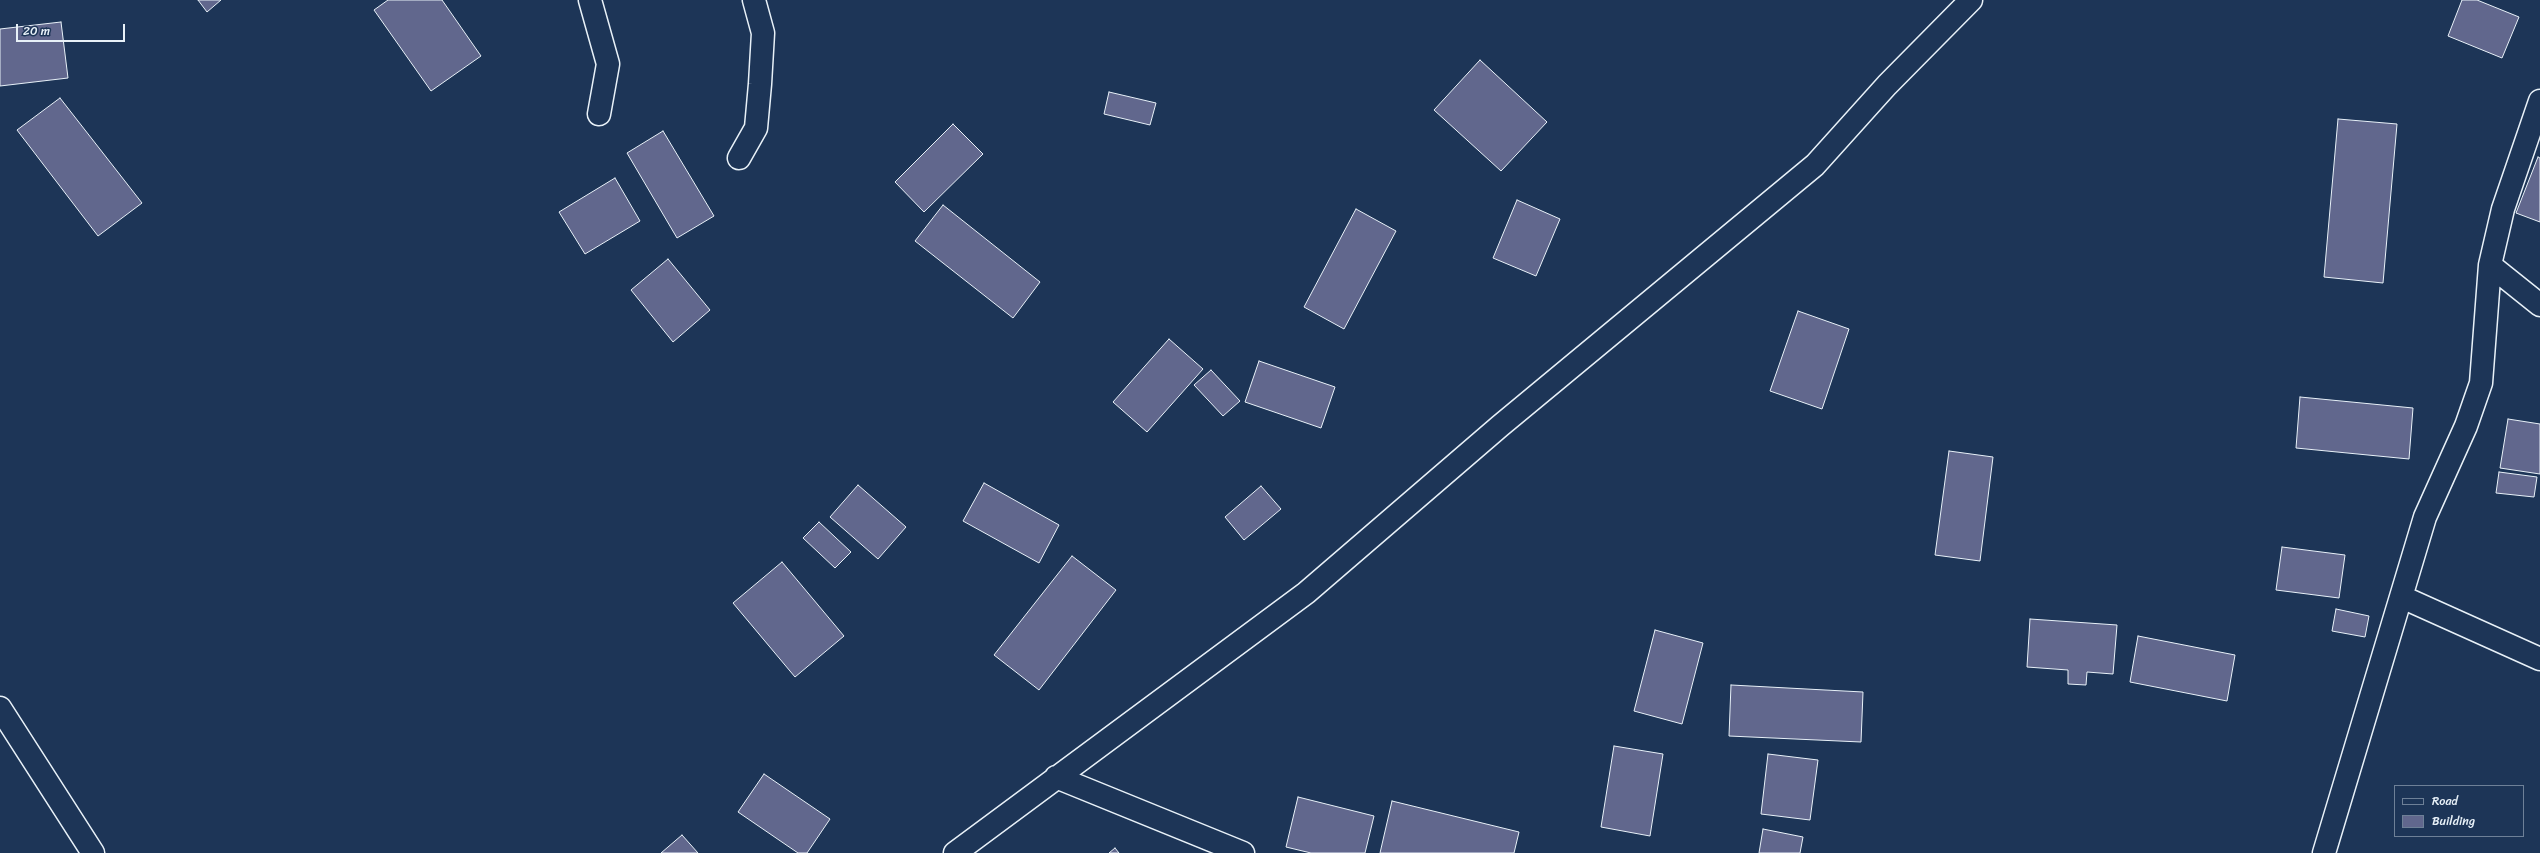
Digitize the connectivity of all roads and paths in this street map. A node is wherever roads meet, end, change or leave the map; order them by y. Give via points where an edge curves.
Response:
1 (590, 0) edge
2 (754, 0) edge
3 (1972, 0) edge
4 (2540, 101) edge
5 (599, 114) dead end
6 (740, 158) dead end
7 (2490, 265) junction
8 (2540, 305) edge
9 (2402, 597) junction
10 (2540, 659) edge
11 (0, 708) edge
12 (1056, 776) junction
13 (93, 853) edge
14 (955, 853) edge
15 (1243, 853) edge
16 (2324, 853) edge

1 - 5 street via 608,64
2 - 6 street via 763,33 760,91 756,128
3 - 12 street via 1886,85 1815,165 1500,426 1306,592
4 - 7 street via 2503,209
7 - 8 street
7 - 9 street via 2480,383 2466,426 2425,517
9 - 10 street
9 - 16 street
11 - 13 street
12 - 14 street
12 - 15 street

